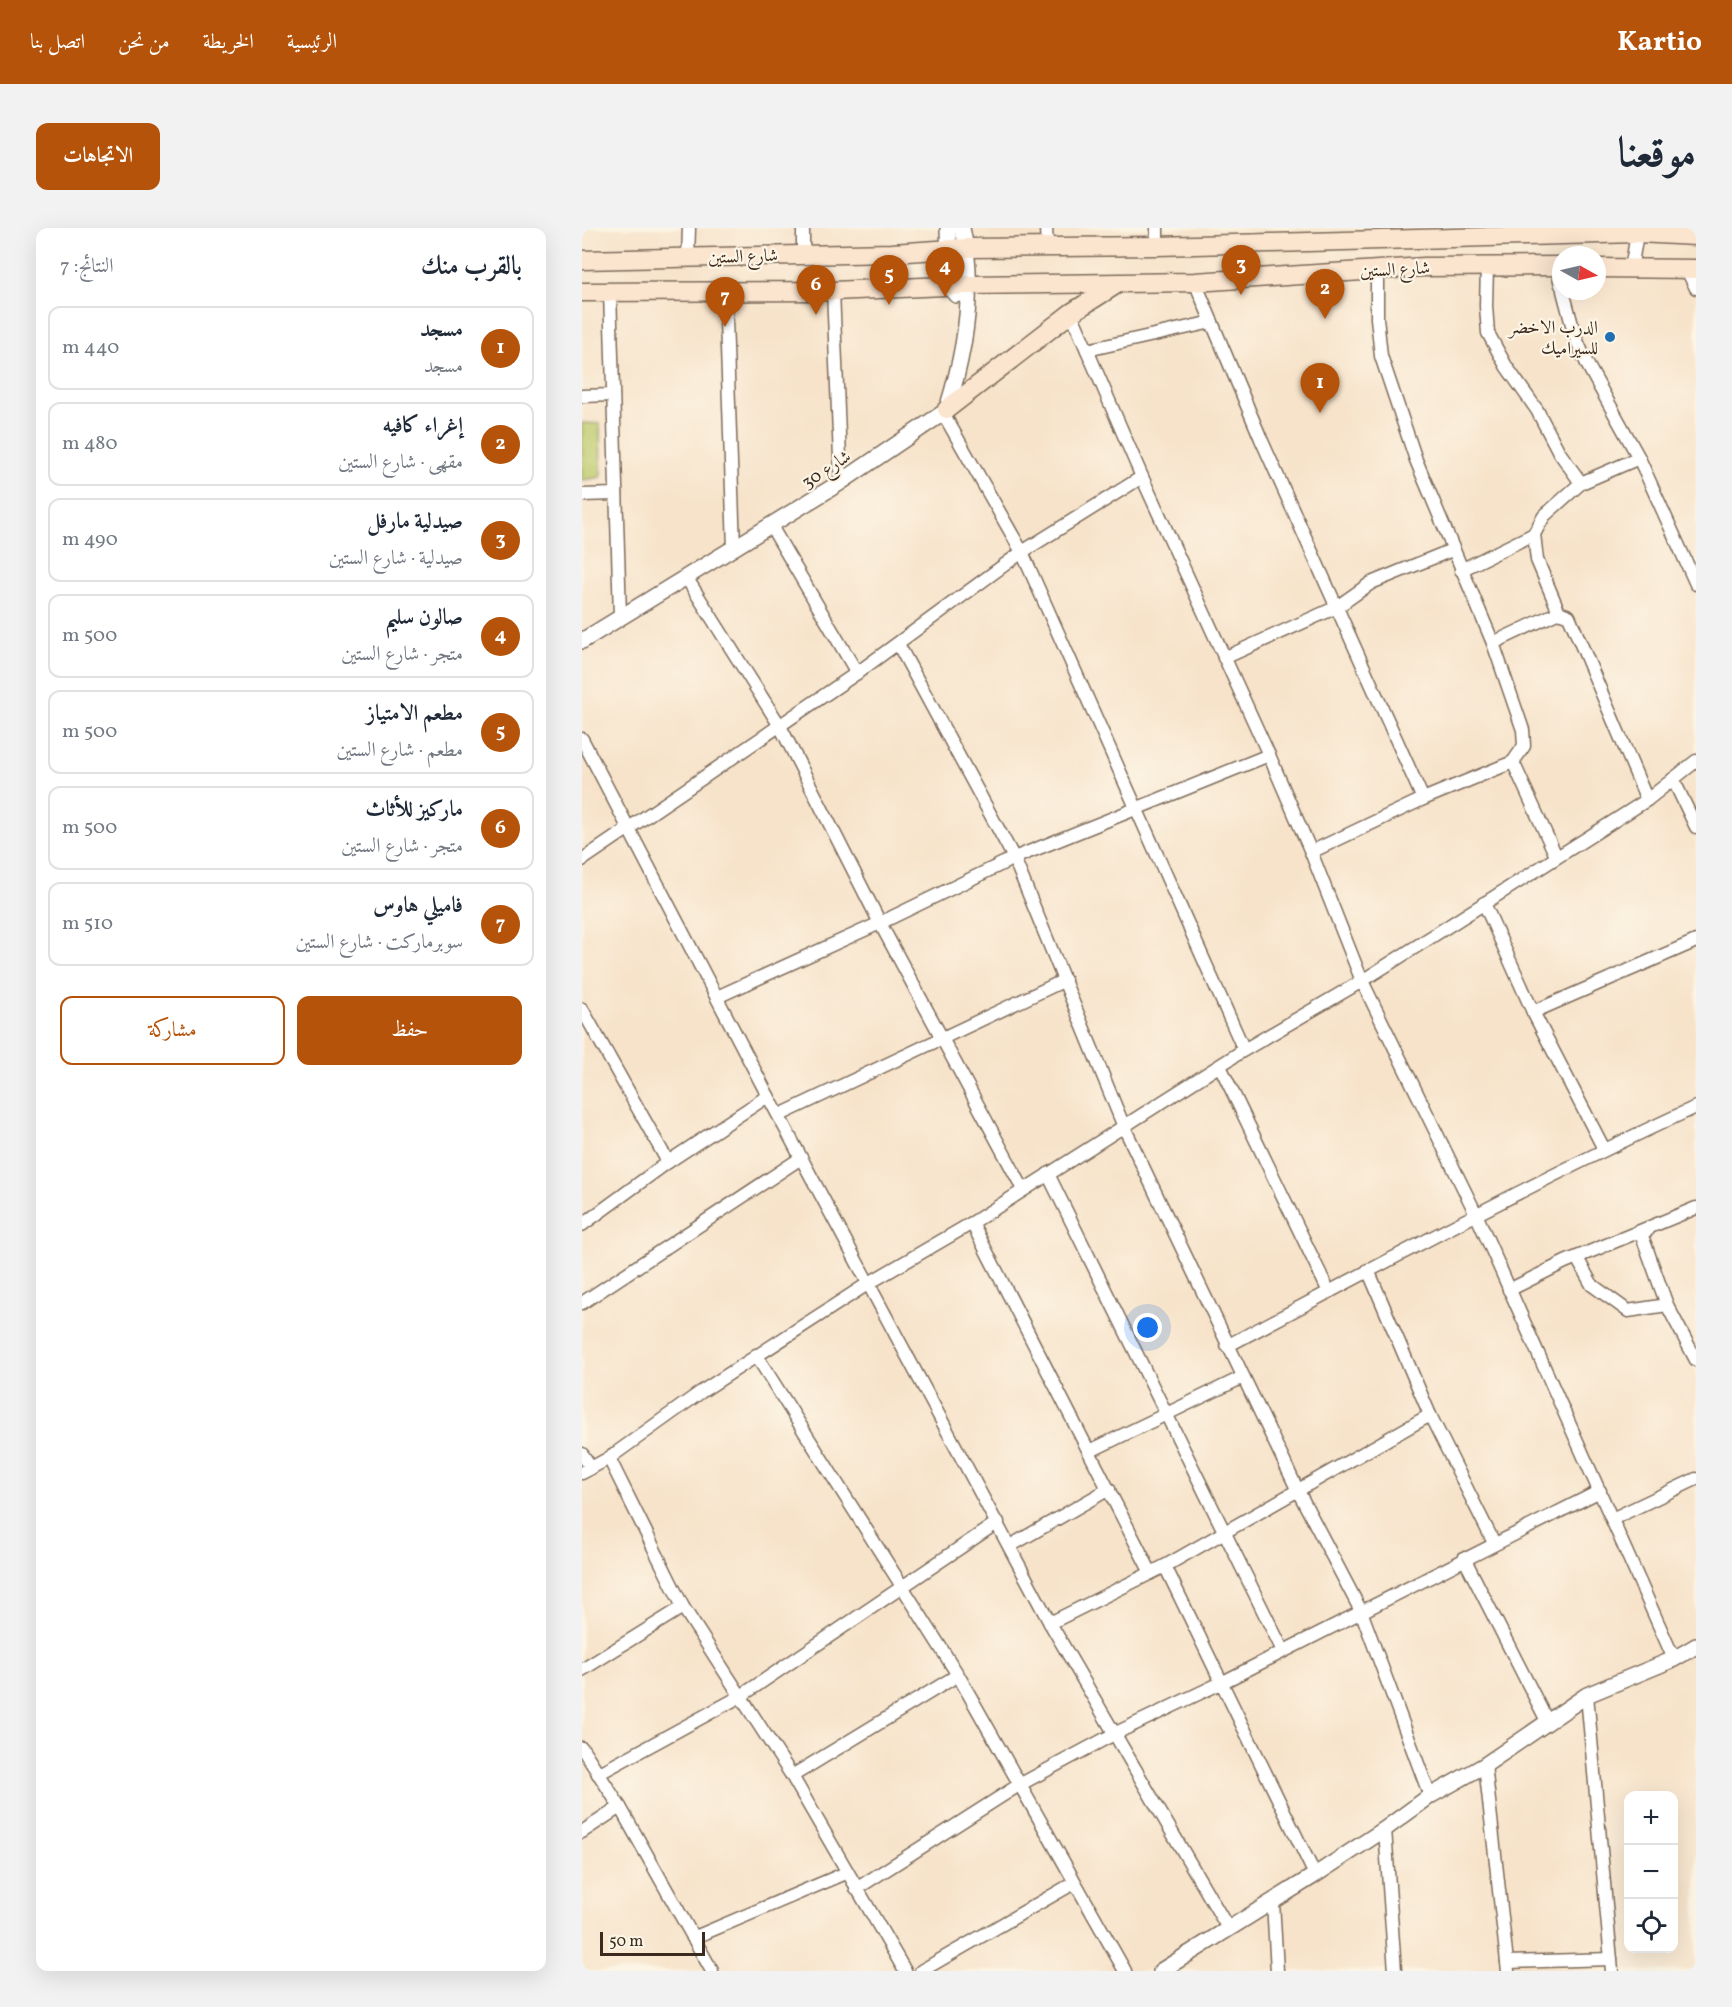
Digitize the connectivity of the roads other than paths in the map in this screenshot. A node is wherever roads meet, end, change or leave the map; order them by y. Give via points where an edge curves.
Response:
1 (688, 228) edge
2 (803, 228) edge
3 (948, 228) edge
4 (962, 228) edge
5 (1046, 228) edge
6 (1638, 231) edge
7 (1514, 233) edge
8 (1391, 234) edge
9 (1268, 236) edge
10 (1696, 236) edge
11 (1157, 237) edge
12 (958, 248) junction
13 (1047, 248) junction
14 (803, 255) junction
15 (688, 258) junction
16 (582, 260) edge
17 (1487, 266) junction
18 (1552, 266) edge
19 (1606, 268) edge
20 (1377, 269) junction
21 (1631, 269) junction
22 (1691, 270) edge
23 (1195, 282) junction
24 (1118, 284) junction
25 (958, 286) junction
26 (1696, 288) edge
27 (725, 290) junction
28 (610, 291) junction
29 (833, 291) junction
30 (582, 292) edge
31 (1565, 300) edge
32 (1071, 313) junction
33 (1212, 322) junction
34 (1087, 350) junction
35 (614, 395) junction
36 (582, 396) edge
37 (945, 411) junction
38 (1639, 458) junction
39 (1142, 477) junction
40 (841, 482) junction
41 (1581, 483) junction
42 (616, 494) junction
43 (582, 495) edge
44 (771, 526) junction
45 (1534, 534) junction
46 (734, 548) junction
47 (1452, 550) junction
48 (1022, 552) junction
49 (1461, 570) junction
50 (686, 577) junction
51 (1696, 584) edge
52 (1337, 607) junction
53 (1559, 612) junction
54 (620, 616) junction
55 (582, 641) edge
56 (1492, 643) junction
57 (898, 644) junction
58 (1224, 658) junction
59 (857, 673) junction
60 (780, 726) junction
61 (582, 739) edge
62 (1269, 754) junction
63 (1696, 761) edge
64 (1513, 762) junction
65 (1673, 779) junction
66 (1423, 799) junction
67 (1647, 800) junction
68 (1137, 809) junction
69 (630, 827) junction
70 (1696, 827) edge
71 (1311, 852) junction
72 (1556, 856) junction
73 (1014, 858) junction
74 (582, 860) edge
75 (1484, 903) junction
76 (880, 923) junction
77 (1696, 941) edge
78 (1065, 980) junction
79 (1362, 981) junction
80 (717, 997) junction
81 (582, 1010) edge
82 (1533, 1012) junction
83 (942, 1040) junction
84 (1244, 1050) junction
85 (1220, 1066) junction
86 (768, 1096) junction
87 (1696, 1107) edge
88 (780, 1115) junction
89 (1124, 1127) junction
90 (1604, 1149) junction
91 (801, 1158) junction
92 (668, 1162) junction
93 (1048, 1174) junction
94 (1023, 1189) junction
95 (1696, 1208) edge
96 (1476, 1214) junction
97 (972, 1223) junction
98 (582, 1225) edge
99 (1641, 1233) junction
100 (1577, 1258) junction
101 (1368, 1270) junction
102 (869, 1283) junction
103 (1509, 1290) junction
104 (1329, 1292) junction
105 (583, 1299) edge
106 (1667, 1305) junction
107 (1227, 1346) junction
108 (756, 1355) junction
109 (1696, 1360) edge
110 (1243, 1377) junction
111 (1430, 1415) junction
112 (1166, 1416) junction
113 (1090, 1451) junction
114 (582, 1454) edge
115 (609, 1458) junction
116 (586, 1470) edge
117 (1696, 1479) edge
118 (1109, 1489) junction
119 (1298, 1491) junction
120 (1600, 1491) junction
121 (1612, 1519) junction
122 (998, 1522) junction
123 (1225, 1531) junction
124 (1494, 1543) junction
125 (1010, 1546) junction
126 (1464, 1558) junction
127 (1165, 1566) junction
128 (1151, 1573) junction
129 (903, 1585) junction
130 (683, 1607) junction
131 (1362, 1611) junction
132 (1050, 1623) junction
133 (1696, 1646) edge
134 (1283, 1651) junction
135 (1674, 1659) junction
136 (582, 1670) edge
137 (958, 1675) junction
138 (1223, 1682) junction
139 (741, 1695) junction
140 (1587, 1695) junction
141 (1547, 1721) junction
142 (1116, 1733) junction
143 (582, 1748) edge
144 (1485, 1765) junction
145 (598, 1774) junction
146 (792, 1776) junction
147 (1019, 1785) junction
148 (1430, 1796) junction
149 (620, 1807) junction
150 (1385, 1829) junction
151 (582, 1832) edge
152 (846, 1873) junction
153 (1315, 1875) junction
154 (1074, 1883) junction
155 (856, 1889) junction
156 (1273, 1902) junction
157 (1229, 1930) junction
158 (693, 1938) junction
159 (1611, 1965) edge
160 (1508, 1967) edge
161 (1166, 1969) edge
162 (712, 1971) edge
163 (904, 1971) edge
164 (921, 1971) edge
165 (1125, 1971) edge
166 (1277, 1971) edge
167 (1395, 1971) edge

1 - 15 street
2 - 14 street
3 - 12 street
4 - 12 street
5 - 13 street
6 - 7 main road, شارع الستين
6 - 10 main road, شارع الستين
6 - 21 street
7 - 8 main road, شارع الستين
8 - 9 main road, شارع الستين
9 - 11 main road, شارع الستين
11 - 13 main road, شارع الستين
12 - 13 main road, شارع الستين
12 - 14 main road, شارع الستين
12 - 25 street
14 - 15 main road, شارع الستين
15 - 16 main road, شارع الستين
17 - 18 main road, شارع الستين
17 - 20 main road, شارع الستين
17 - 41 street via 1488,333
19 - 21 main road
20 - 23 main road, شارع الستين
20 - 47 street via 1381,357
21 - 22 main road
22 - 26 street
23 - 24 main road, شارع الستين
23 - 33 street
24 - 25 main road, شارع الستين
24 - 32 main road
25 - 29 main road, شارع الستين
25 - 37 street via 966,307 962,362
27 - 28 main road, شارع الستين
27 - 29 main road, شارع الستين
27 - 46 street
28 - 30 main road, شارع الستين
28 - 35 street
29 - 40 street
31 - 38 street via 1587,364
32 - 34 street
32 - 37 main road
33 - 34 street
33 - 52 street
34 - 39 street
35 - 36 street
35 - 42 street
37 - 40 street, شارع 30
37 - 48 street
38 - 41 street
38 - 51 street
39 - 48 street
39 - 58 street
40 - 44 street, شارع 30
41 - 45 street via 1544,516
42 - 43 street
42 - 54 street
44 - 46 street, شارع 30
44 - 59 street
45 - 49 street
45 - 53 street via 1537,560
46 - 50 street, شارع 30
47 - 49 street
47 - 52 street via 1371,583
48 - 57 street
48 - 68 street
49 - 56 street
50 - 54 street, شارع 30
50 - 60 street
52 - 58 street
52 - 66 street
53 - 56 street
53 - 67 street via 1569,616
54 - 55 street, شارع 30
56 - 64 street via 1523,730 1524,746
57 - 59 street
57 - 73 street
58 - 62 street
59 - 60 street
60 - 69 street
60 - 76 street
61 - 69 street
62 - 68 street
62 - 71 street
63 - 65 street
64 - 66 street
64 - 72 street
65 - 67 street
65 - 70 street
66 - 71 street
67 - 72 street
68 - 73 street
68 - 84 street
69 - 74 street
69 - 80 street
71 - 79 street
72 - 75 street
73 - 76 street
73 - 78 street
75 - 79 street
75 - 82 street
76 - 80 street
76 - 83 street
77 - 82 street
78 - 83 street
78 - 89 street
79 - 84 street
79 - 96 street
80 - 86 street
81 - 92 street
82 - 90 street
83 - 88 street
83 - 94 street
84 - 85 street
85 - 89 street
85 - 104 street
86 - 88 street
86 - 92 street
87 - 90 street
88 - 91 street
89 - 93 street
89 - 107 street
90 - 96 street
91 - 102 street
91 - 105 street
92 - 98 street
93 - 94 street
93 - 112 street
94 - 97 street
95 - 99 street
96 - 101 street
96 - 103 street
97 - 102 street
97 - 113 street
99 - 100 street
99 - 106 street
100 - 103 street
100 - 106 street via 1592,1285 1628,1311
101 - 104 street
101 - 111 street
102 - 108 street
102 - 122 street
103 - 120 street
104 - 107 street
106 - 109 street
107 - 110 street
108 - 115 street
108 - 129 street
110 - 112 street
110 - 119 street
111 - 119 street
111 - 124 street
112 - 113 street
112 - 123 street
113 - 118 street
114 - 116 street
115 - 116 street
115 - 130 street
117 - 121 street
118 - 125 street
118 - 128 street
119 - 123 street
119 - 131 street
120 - 121 street
120 - 124 street
121 - 135 street
122 - 125 street
122 - 129 street
123 - 127 street
123 - 134 street
124 - 126 street
125 - 132 street
126 - 131 street
126 - 141 street
127 - 128 street
127 - 138 street
128 - 132 street
129 - 137 street
129 - 139 street
130 - 136 street
130 - 139 street
131 - 134 street
131 - 148 street
132 - 142 street
133 - 135 street
134 - 138 street
135 - 140 street
137 - 146 street
137 - 147 street
138 - 142 street
138 - 153 street
139 - 145 street
139 - 146 street
140 - 141 street
140 - 159 street
141 - 144 street
142 - 147 street
142 - 157 street
143 - 145 street
144 - 148 street
144 - 160 street
145 - 149 street
146 - 152 street
147 - 154 street
147 - 155 street
148 - 150 street
149 - 151 street
149 - 158 street
150 - 153 street
150 - 167 street
152 - 155 street
152 - 158 street
153 - 156 street
154 - 164 street
154 - 165 street
155 - 163 street
156 - 157 street
156 - 166 street
157 - 161 street
158 - 162 street
159 - 160 street

